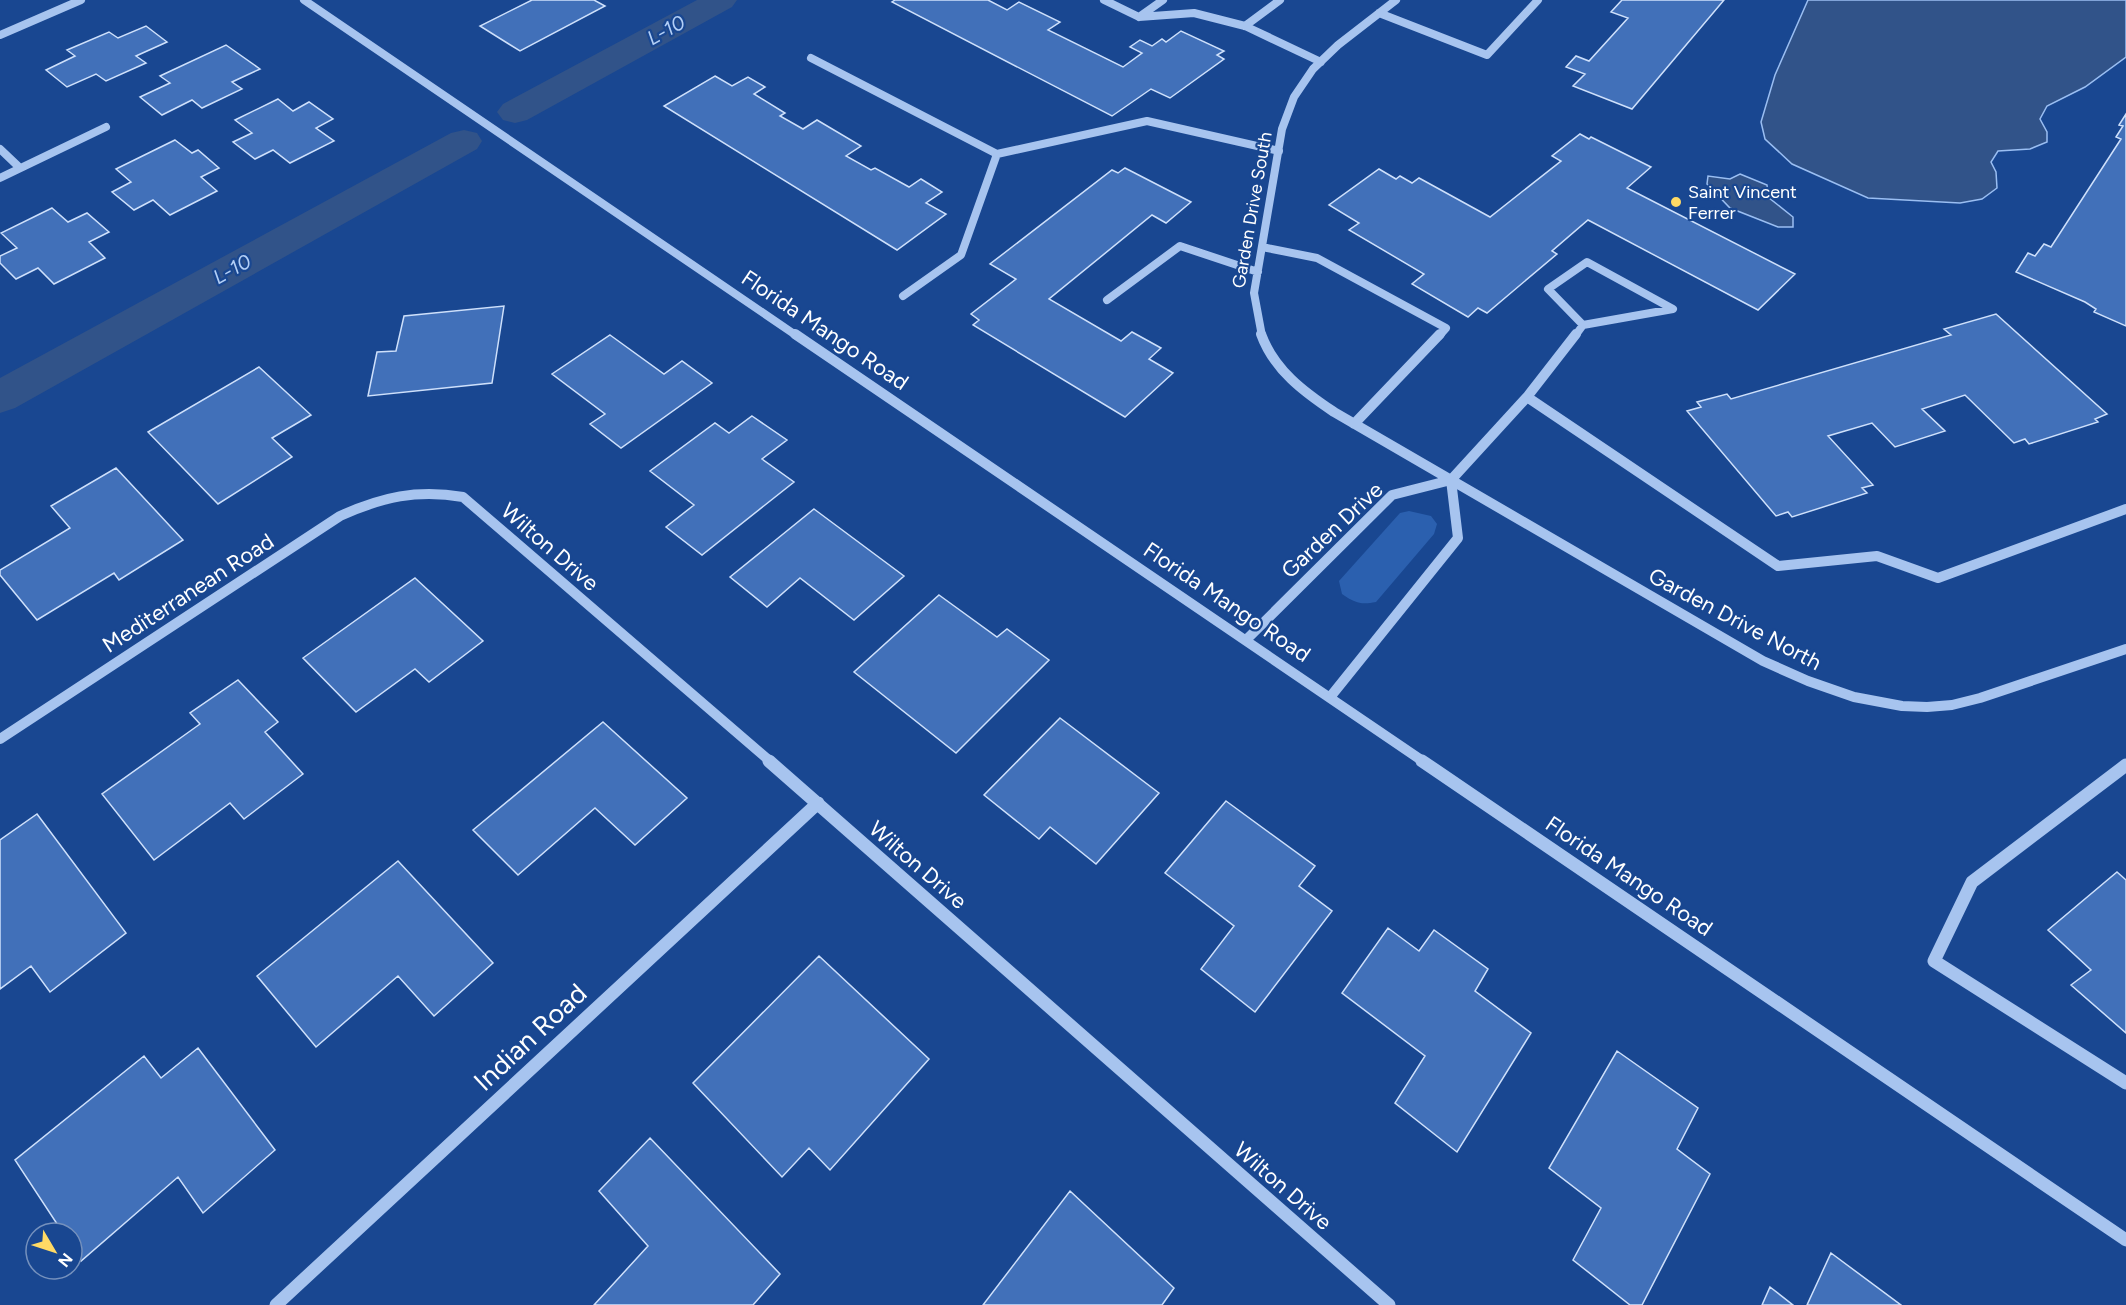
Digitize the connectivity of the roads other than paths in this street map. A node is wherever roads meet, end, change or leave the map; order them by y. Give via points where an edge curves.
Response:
1 (81, 0) edge
2 (304, 0) edge
3 (1104, 0) edge
4 (1163, 0) edge
5 (1280, 0) edge
6 (1396, 0) edge
7 (1538, 0) edge
8 (1379, 13) junction
9 (1139, 17) junction
10 (1245, 26) junction
11 (0, 34) edge
12 (811, 58) dead end
13 (1321, 62) junction
14 (105, 127) dead end
15 (0, 149) edge
16 (1279, 151) junction
17 (997, 154) junction
18 (20, 168) junction
19 (0, 178) edge
20 (1262, 247) junction
21 (1258, 272) junction
22 (903, 296) dead end
23 (1107, 300) dead end
24 (1583, 325) junction
25 (1527, 397) junction
26 (1354, 424) junction
27 (1451, 480) junction
28 (404, 492) joint
29 (2126, 509) edge
30 (1247, 639) junction
31 (2126, 649) edge
32 (1331, 696) junction
33 (0, 739) edge
34 (2126, 765) edge
35 (818, 803) junction
36 (2126, 1083) edge
37 (2126, 1240) edge
38 (276, 1305) edge
39 (1389, 1305) edge

1 - 11 street
2 - 30 street, Florida Mango Road
3 - 9 street
4 - 9 street
5 - 10 street
6 - 8 street, Garden Drive South
7 - 8 street via 1487,55
8 - 13 street, Garden Drive South
9 - 10 street via 1194,13
10 - 13 street
12 - 17 street
13 - 16 street, Garden Drive South via 1294,98 1282,129
14 - 18 street
15 - 18 street
16 - 17 street via 1147,120
16 - 20 street, Garden Drive South
17 - 22 street via 961,255
18 - 19 street
20 - 21 street, Garden Drive South
20 - 26 street via 1317,258 1446,328
21 - 23 street via 1180,246
21 - 26 street, Garden Drive South via 1254,313 1269,354 1305,393
24 - 24 street via 1639,315 1672,309 1587,262 1548,289
24 - 25 street
25 - 27 street
25 - 29 street via 1778,566 1877,556 1938,578
26 - 27 street, Garden Drive South
27 - 30 street, Garden Drive via 1392,495
27 - 31 street, Garden Drive North via 1763,661 1838,693 1877,702 1951,705 1984,698
27 - 32 street via 1458,538
28 - 33 street, Mediterranean Road via 372,500 340,516
28 - 35 street, Wilton Drive via 435,491 463,497
30 - 32 street, Florida Mango Road
32 - 37 street, Florida Mango Road
34 - 36 street via 1972,882 1934,961
35 - 38 street, Indian Road
35 - 39 street, Wilton Drive

